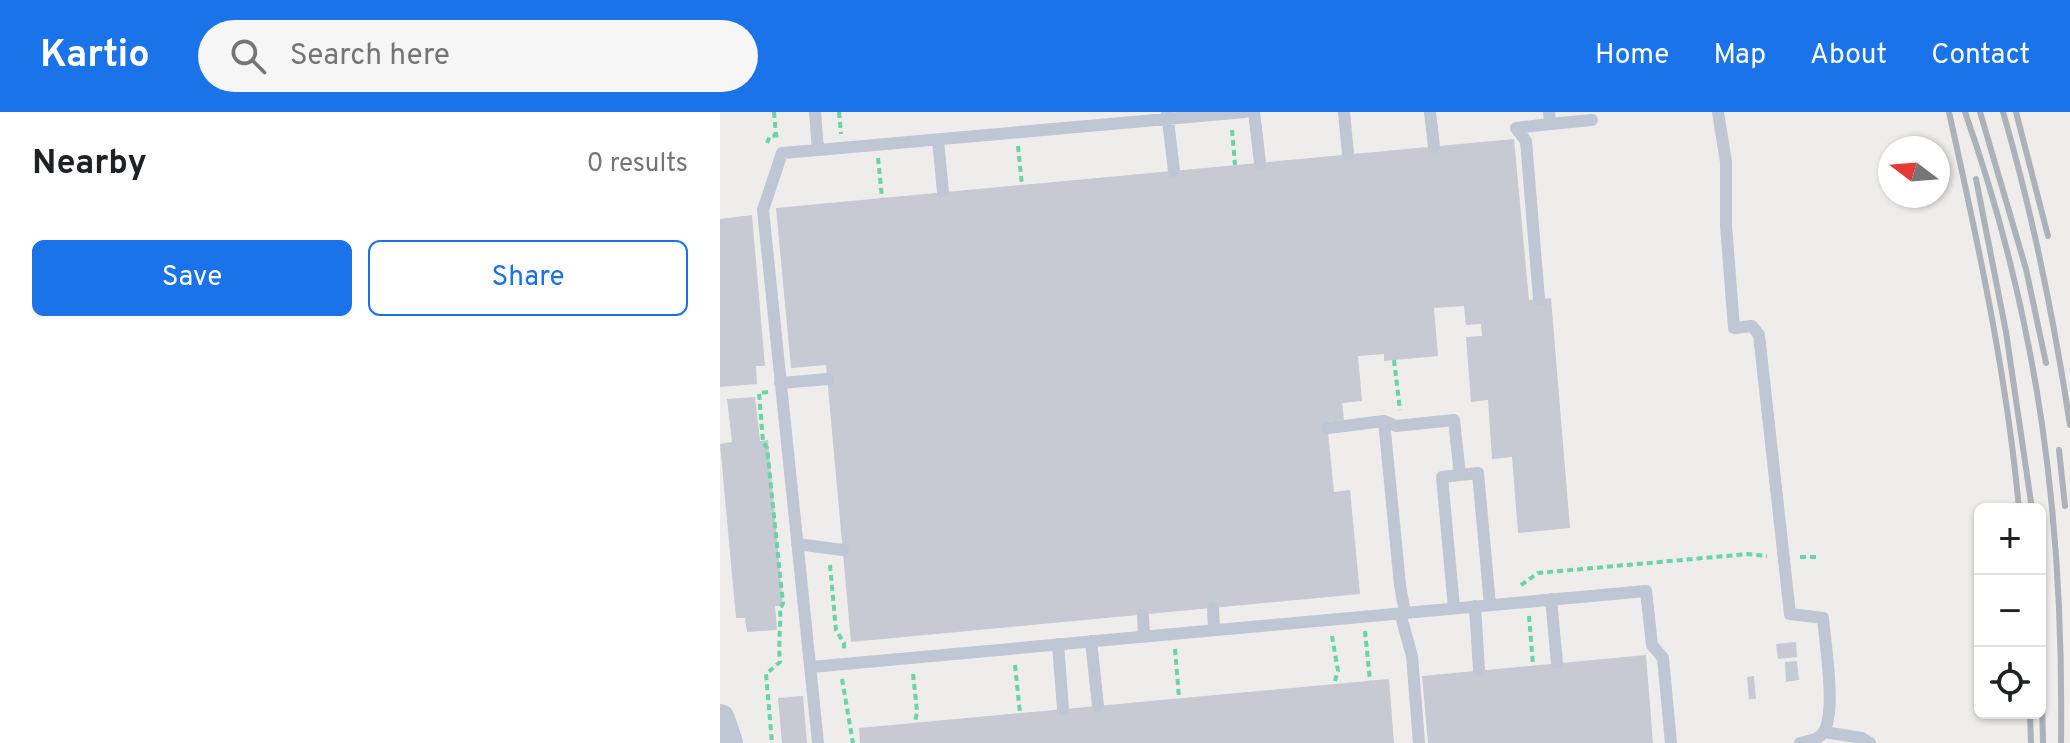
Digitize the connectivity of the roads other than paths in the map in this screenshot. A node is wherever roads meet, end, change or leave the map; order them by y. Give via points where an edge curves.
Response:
1 (815, 112) edge
2 (1098, 112) edge
3 (1245, 112) edge
4 (1254, 112) edge
5 (1344, 112) edge
6 (1430, 112) edge
7 (1514, 112) edge
8 (1718, 112) edge
9 (1230, 113) edge
10 (1167, 116) edge
11 (1549, 118) edge
12 (1592, 120) dead end
13 (1099, 126) junction
14 (1516, 128) junction
15 (938, 140) junction
16 (1434, 147) dead end
17 (818, 150) junction
18 (1348, 154) dead end
19 (1260, 163) dead end
20 (1174, 171) dead end
21 (943, 192) dead end
22 (1539, 299) dead end
23 (828, 379) dead end
24 (780, 383) junction
25 (1386, 422) junction
26 (1328, 428) dead end
27 (1460, 475) junction
28 (797, 544) junction
29 (843, 550) dead end
30 (1551, 599) junction
31 (1490, 605) junction
32 (1475, 606) junction
33 (1213, 608) dead end
34 (1454, 608) junction
35 (1402, 613) junction
36 (1143, 615) dead end
37 (1214, 630) junction
38 (1144, 636) junction
39 (1091, 641) junction
40 (1058, 644) junction
41 (1557, 663) dead end
42 (811, 667) junction
43 (1479, 670) dead end
44 (1098, 706) dead end
45 (1063, 709) dead end
46 (720, 719) edge
47 (1824, 732) junction
48 (728, 743) edge
49 (818, 743) edge
50 (1419, 743) edge
51 (1671, 743) edge
52 (1800, 743) edge
53 (1870, 743) edge

1 - 17 lane
2 - 13 lane
3 - 9 lane
4 - 19 lane
5 - 18 lane
6 - 16 lane
7 - 14 lane
8 - 47 lane via 1726,162 1734,328 1752,326 1759,335 1790,614 1823,618 1830,704
9 - 10 lane
10 - 13 lane
10 - 20 lane
11 - 12 lane
11 - 14 lane
13 - 15 lane
14 - 22 lane via 1526,141
15 - 17 lane
15 - 21 lane
17 - 24 lane via 782,153 763,210
23 - 24 lane
24 - 28 lane
25 - 26 lane
25 - 27 lane via 1396,426 1454,420
25 - 35 lane
27 - 31 lane via 1478,473
27 - 34 lane via 1442,477
28 - 29 lane
28 - 42 lane
30 - 31 lane
30 - 41 lane
30 - 51 lane via 1646,591 1652,645 1663,658
31 - 32 lane
32 - 34 lane
32 - 43 lane
33 - 37 lane
34 - 35 lane
35 - 37 lane
35 - 50 lane via 1412,656
36 - 38 lane
37 - 38 lane
38 - 39 lane
39 - 40 lane
39 - 44 lane
40 - 42 lane
40 - 45 lane
42 - 49 lane
46 - 48 street
47 - 52 lane
47 - 53 lane

